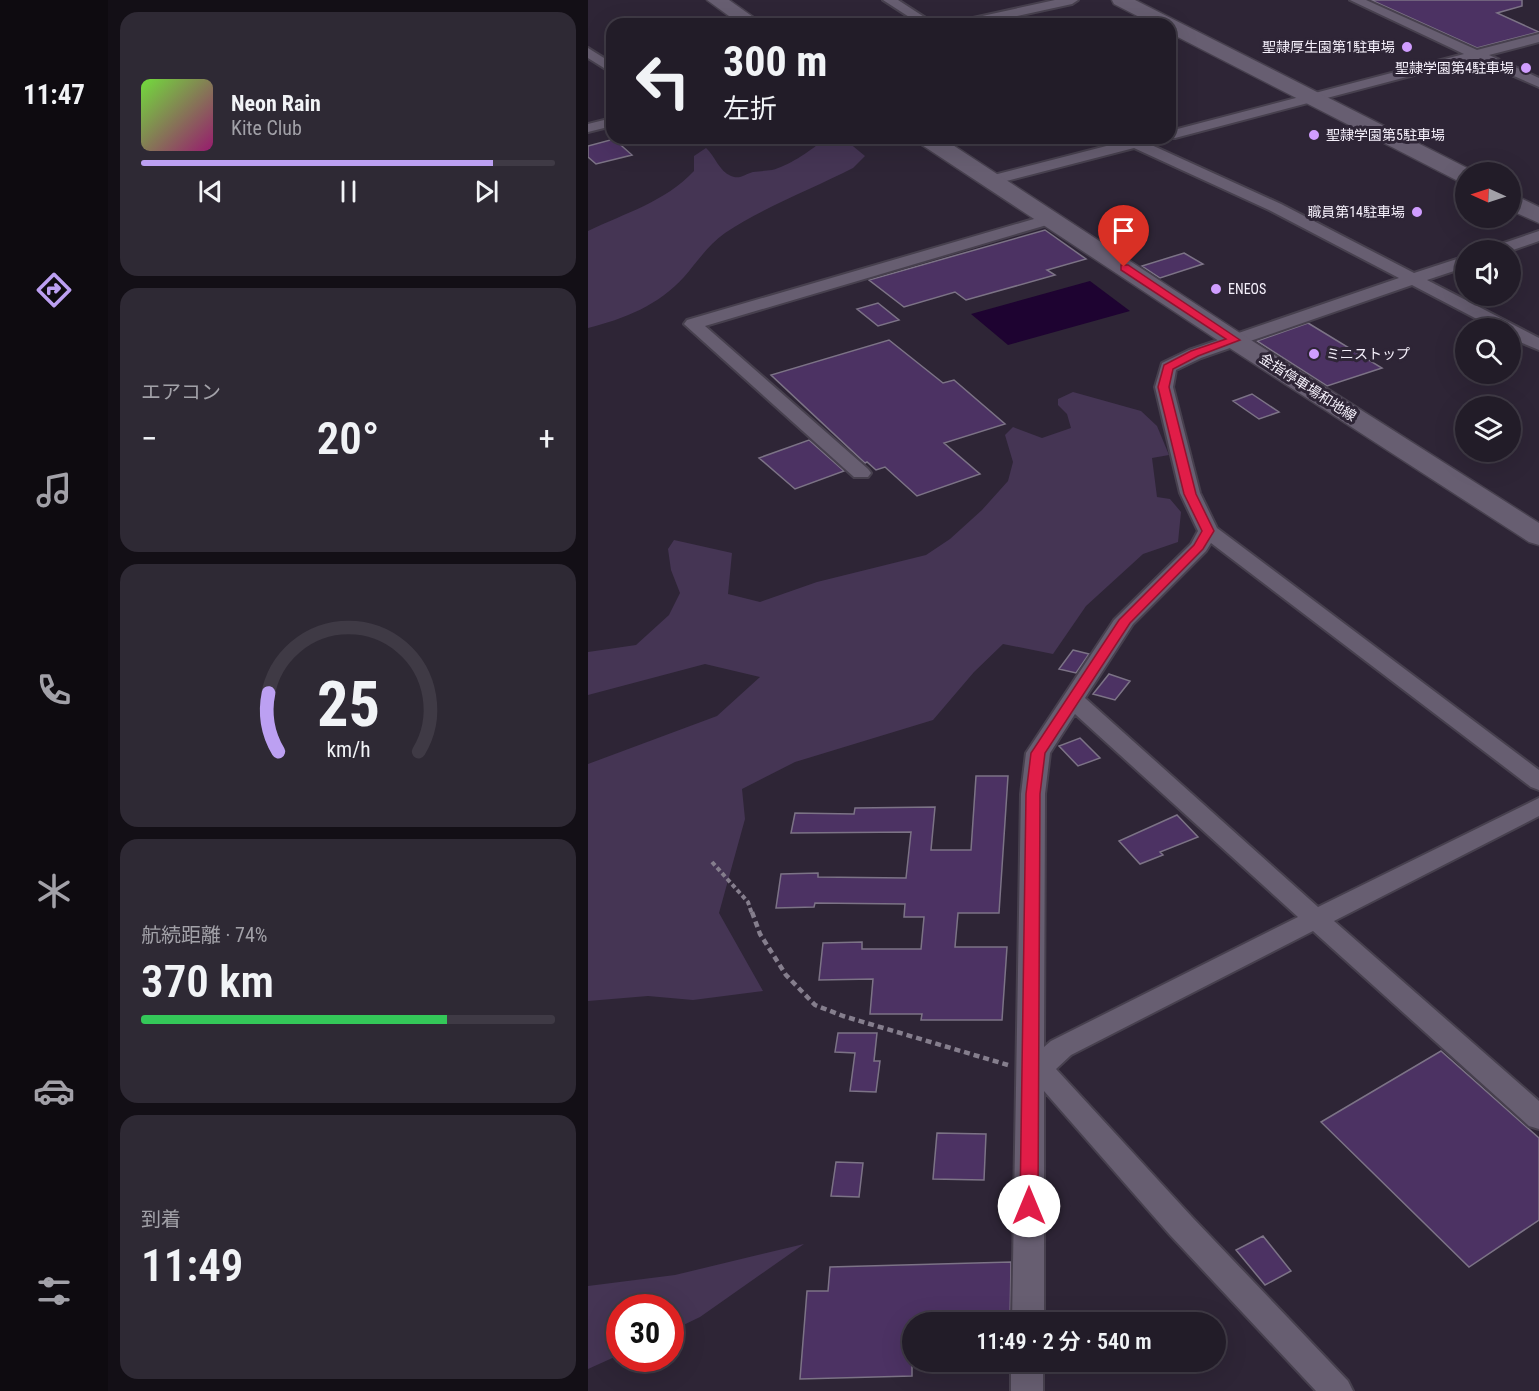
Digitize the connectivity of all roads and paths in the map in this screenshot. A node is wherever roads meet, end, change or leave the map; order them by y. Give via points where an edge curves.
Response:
1 (716, 0) edge
2 (889, 0) edge
3 (1072, 0) edge
4 (1121, 0) edge
5 (1356, 0) edge
6 (744, 18) edge
7 (918, 18) edge
8 (991, 18) edge
9 (1157, 18) edge
10 (1176, 28) edge
11 (1539, 38) edge
12 (588, 52) edge
13 (1476, 55) junction
14 (606, 65) edge
15 (1539, 83) edge
16 (1314, 98) junction
17 (606, 124) edge
18 (588, 128) edge
19 (1176, 133) edge
20 (936, 144) edge
21 (1118, 144) edge
22 (1136, 144) edge
23 (1455, 170) edge
24 (991, 180) junction
25 (1521, 206) edge
26 (1539, 216) edge
27 (1051, 219) junction
28 (1539, 236) edge
29 (1521, 242) edge
30 (1455, 265) edge
31 (1412, 280) junction
32 (1486, 318) edge
33 (1521, 336) edge
34 (1234, 340) junction
35 (1539, 345) edge
36 (861, 473) dead end
37 (1208, 531) junction
38 (1539, 536) edge
39 (1074, 700) junction
40 (1539, 782) edge
41 (1539, 806) edge
42 (712, 862) dead end
43 (1316, 918) junction
44 (1030, 1064) junction
45 (1539, 1118) edge
46 (1028, 1312) edge
47 (1027, 1372) edge
48 (1027, 1391) edge
49 (1337, 1391) edge

1 - 6 main road
2 - 7 street
3 - 8 street
4 - 9 main road
5 - 13 street
10 - 16 main road
11 - 13 street
12 - 14 street
13 - 15 street
13 - 16 street
16 - 19 street
16 - 23 main road
17 - 18 street
20 - 24 main road, 金指停車場和地線
21 - 24 street
22 - 31 street via 1275,207
24 - 27 main road, 金指停車場和地線
25 - 26 main road
27 - 34 main road, 金指停車場和地線
27 - 36 street via 693,324
28 - 29 street
30 - 31 street
31 - 32 street
31 - 34 street
33 - 35 street
34 - 37 street via 1168,368 1164,387 1190,494
34 - 38 main road, 金指停車場和地線
37 - 39 street via 1199,546 1125,620
37 - 40 street
39 - 43 street
39 - 44 street via 1038,753 1033,794
41 - 43 street
42 - 44 path via 748,902 760,934 786,975 815,1005 1007,1065
43 - 44 street via 1061,1048 1044,1063
43 - 45 street
44 - 46 street
44 - 49 street via 1051,1080 1181,1226
47 - 48 street

